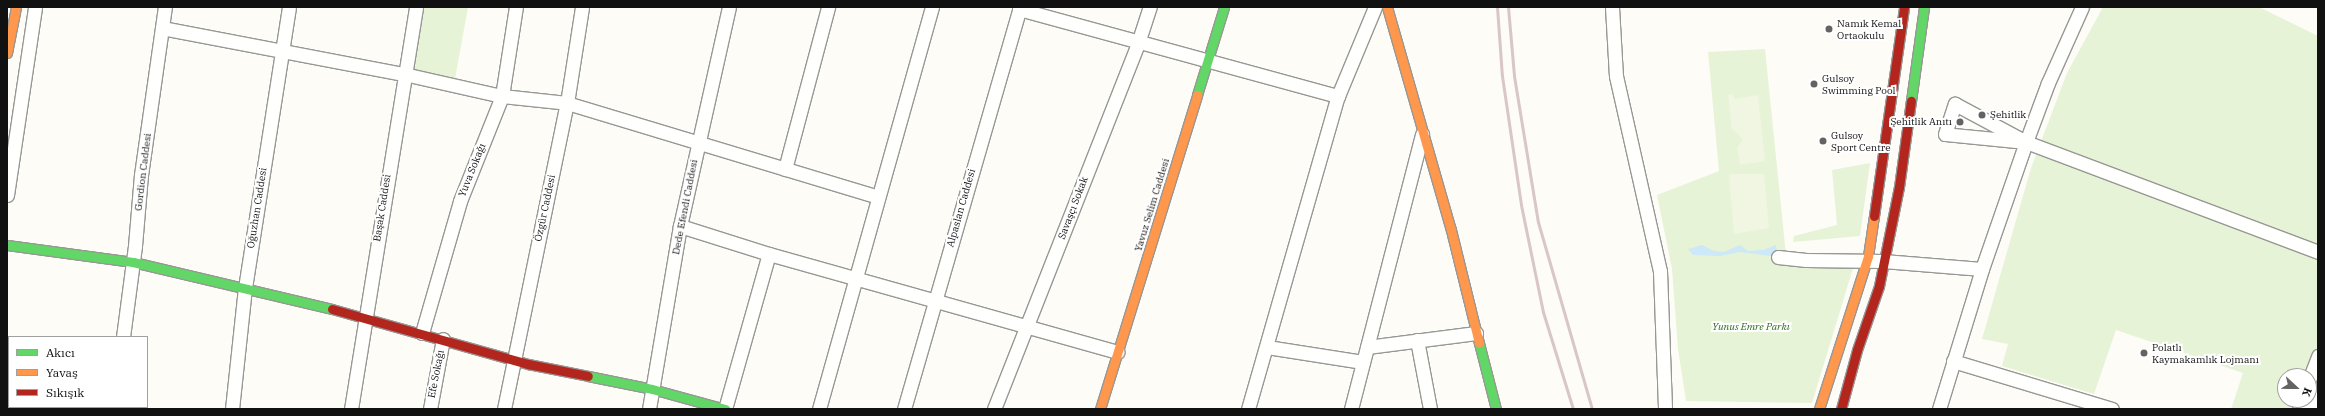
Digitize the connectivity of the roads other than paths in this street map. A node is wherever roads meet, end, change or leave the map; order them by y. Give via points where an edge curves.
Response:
1 (16, 7) edge
2 (35, 7) edge
3 (165, 7) edge
4 (289, 7) edge
5 (416, 7) edge
6 (516, 7) edge
7 (582, 7) edge
8 (729, 7) edge
9 (828, 7) edge
10 (932, 7) edge
11 (1150, 7) edge
12 (1224, 7) edge
13 (1375, 7) edge
14 (1387, 7) edge
15 (1612, 7) edge
16 (1904, 7) edge
17 (1924, 7) edge
18 (2082, 7) edge
19 (1020, 8) edge
20 (162, 28) junction
21 (1139, 40) junction
22 (281, 51) junction
23 (7, 53) edge
24 (1209, 59) junction
25 (404, 74) junction
26 (502, 96) junction
27 (1338, 96) junction
28 (567, 103) junction
29 (1423, 132) junction
30 (698, 142) junction
31 (2026, 142) junction
32 (785, 170) junction
33 (7, 195) edge
34 (878, 197) junction
35 (680, 226) junction
36 (7, 245) edge
37 (2318, 252) edge
38 (769, 254) junction
39 (1778, 257) dead end
40 (1883, 261) junction
41 (133, 262) junction
42 (1866, 262) junction
43 (1982, 269) junction
44 (855, 278) junction
45 (245, 288) junction
46 (934, 299) junction
47 (365, 317) junction
48 (1027, 327) junction
49 (422, 333) junction
50 (1476, 333) junction
51 (123, 336) edge
52 (443, 339) junction
53 (1417, 340) junction
54 (1267, 347) junction
55 (1367, 347) junction
56 (1118, 352) junction
57 (2318, 356) edge
58 (513, 360) junction
59 (1953, 361) junction
60 (1363, 362) junction
61 (2314, 368) edge
62 (652, 389) junction
63 (2088, 406) edge
64 (232, 409) edge
65 (351, 409) edge
66 (430, 409) edge
67 (504, 409) edge
68 (649, 409) edge
69 (725, 409) edge
70 (819, 409) edge
71 (904, 409) edge
72 (994, 409) edge
73 (1100, 409) edge
74 (1248, 409) edge
75 (1351, 409) edge
76 (1430, 409) edge
77 (1496, 409) edge
78 (1665, 409) edge
79 (1819, 409) edge
80 (1841, 409) edge
81 (1940, 409) edge
82 (2112, 409) edge

1 - 23 main road
2 - 33 street
3 - 20 street, Gordion Caddesi
4 - 22 street, Oğuzhan Caddesi
5 - 25 street, Başak Caddesi
6 - 26 street, Yuva Sokağı
7 - 28 street, Özgür Caddesi
8 - 30 street, Dede Efendi Caddesi
9 - 32 street
10 - 34 street
11 - 21 street, Savaşçı Sokak
12 - 24 main road, Yavuz Selim Caddesi
13 - 27 street
14 - 29 main road
15 - 78 street via 1616,76 1660,272
16 - 42 main road
17 - 40 main road via 1900,187
18 - 31 street via 2048,83
19 - 21 street
19 - 46 street, Alpaslan Caddesi
20 - 22 street
20 - 41 street, Gordion Caddesi via 141,175
21 - 24 street
21 - 48 street, Savaşçı Sokak
22 - 25 street
22 - 45 street, Oğuzhan Caddesi
24 - 27 street
24 - 56 main road, Yavuz Selim Caddesi
25 - 26 street
25 - 47 street, Başak Caddesi
26 - 28 street
26 - 49 street, Yuva Sokağı via 460,201
27 - 54 street
28 - 30 street
28 - 58 street, Özgür Caddesi
29 - 50 main road via 1451,230
29 - 55 street
30 - 32 street
30 - 35 street, Dede Efendi Caddesi
31 - 31 street via 1955,104 1945,134 1997,139
31 - 37 street
31 - 43 street
32 - 34 street
34 - 44 street
35 - 38 street
35 - 62 street, Dede Efendi Caddesi
36 - 41 main road
38 - 44 street
38 - 69 street
39 - 42 street
40 - 42 street
40 - 43 street
40 - 80 main road via 1879,286 1857,350
41 - 45 main road
41 - 51 street, Gordion Caddesi
42 - 79 main road
43 - 59 street
44 - 46 street
44 - 70 street
45 - 47 main road
45 - 64 street, Oğuzhan Caddesi
46 - 48 street
46 - 71 street, Alpaslan Caddesi
47 - 49 main road
47 - 65 street, Başak Caddesi
48 - 56 street
48 - 72 street, Savaşçı Sokak
49 - 52 main road
50 - 53 street
50 - 77 main road
52 - 58 main road
52 - 66 street, Efe Sokağı
53 - 55 street
53 - 76 street
54 - 60 street
54 - 74 street
55 - 60 street
56 - 73 main road, Yavuz Selim Caddesi
57 - 61 street
58 - 62 main road
58 - 67 street, Özgür Caddesi
59 - 63 street
59 - 81 street
60 - 75 street
62 - 68 street, Dede Efendi Caddesi
62 - 69 main road
63 - 82 street

